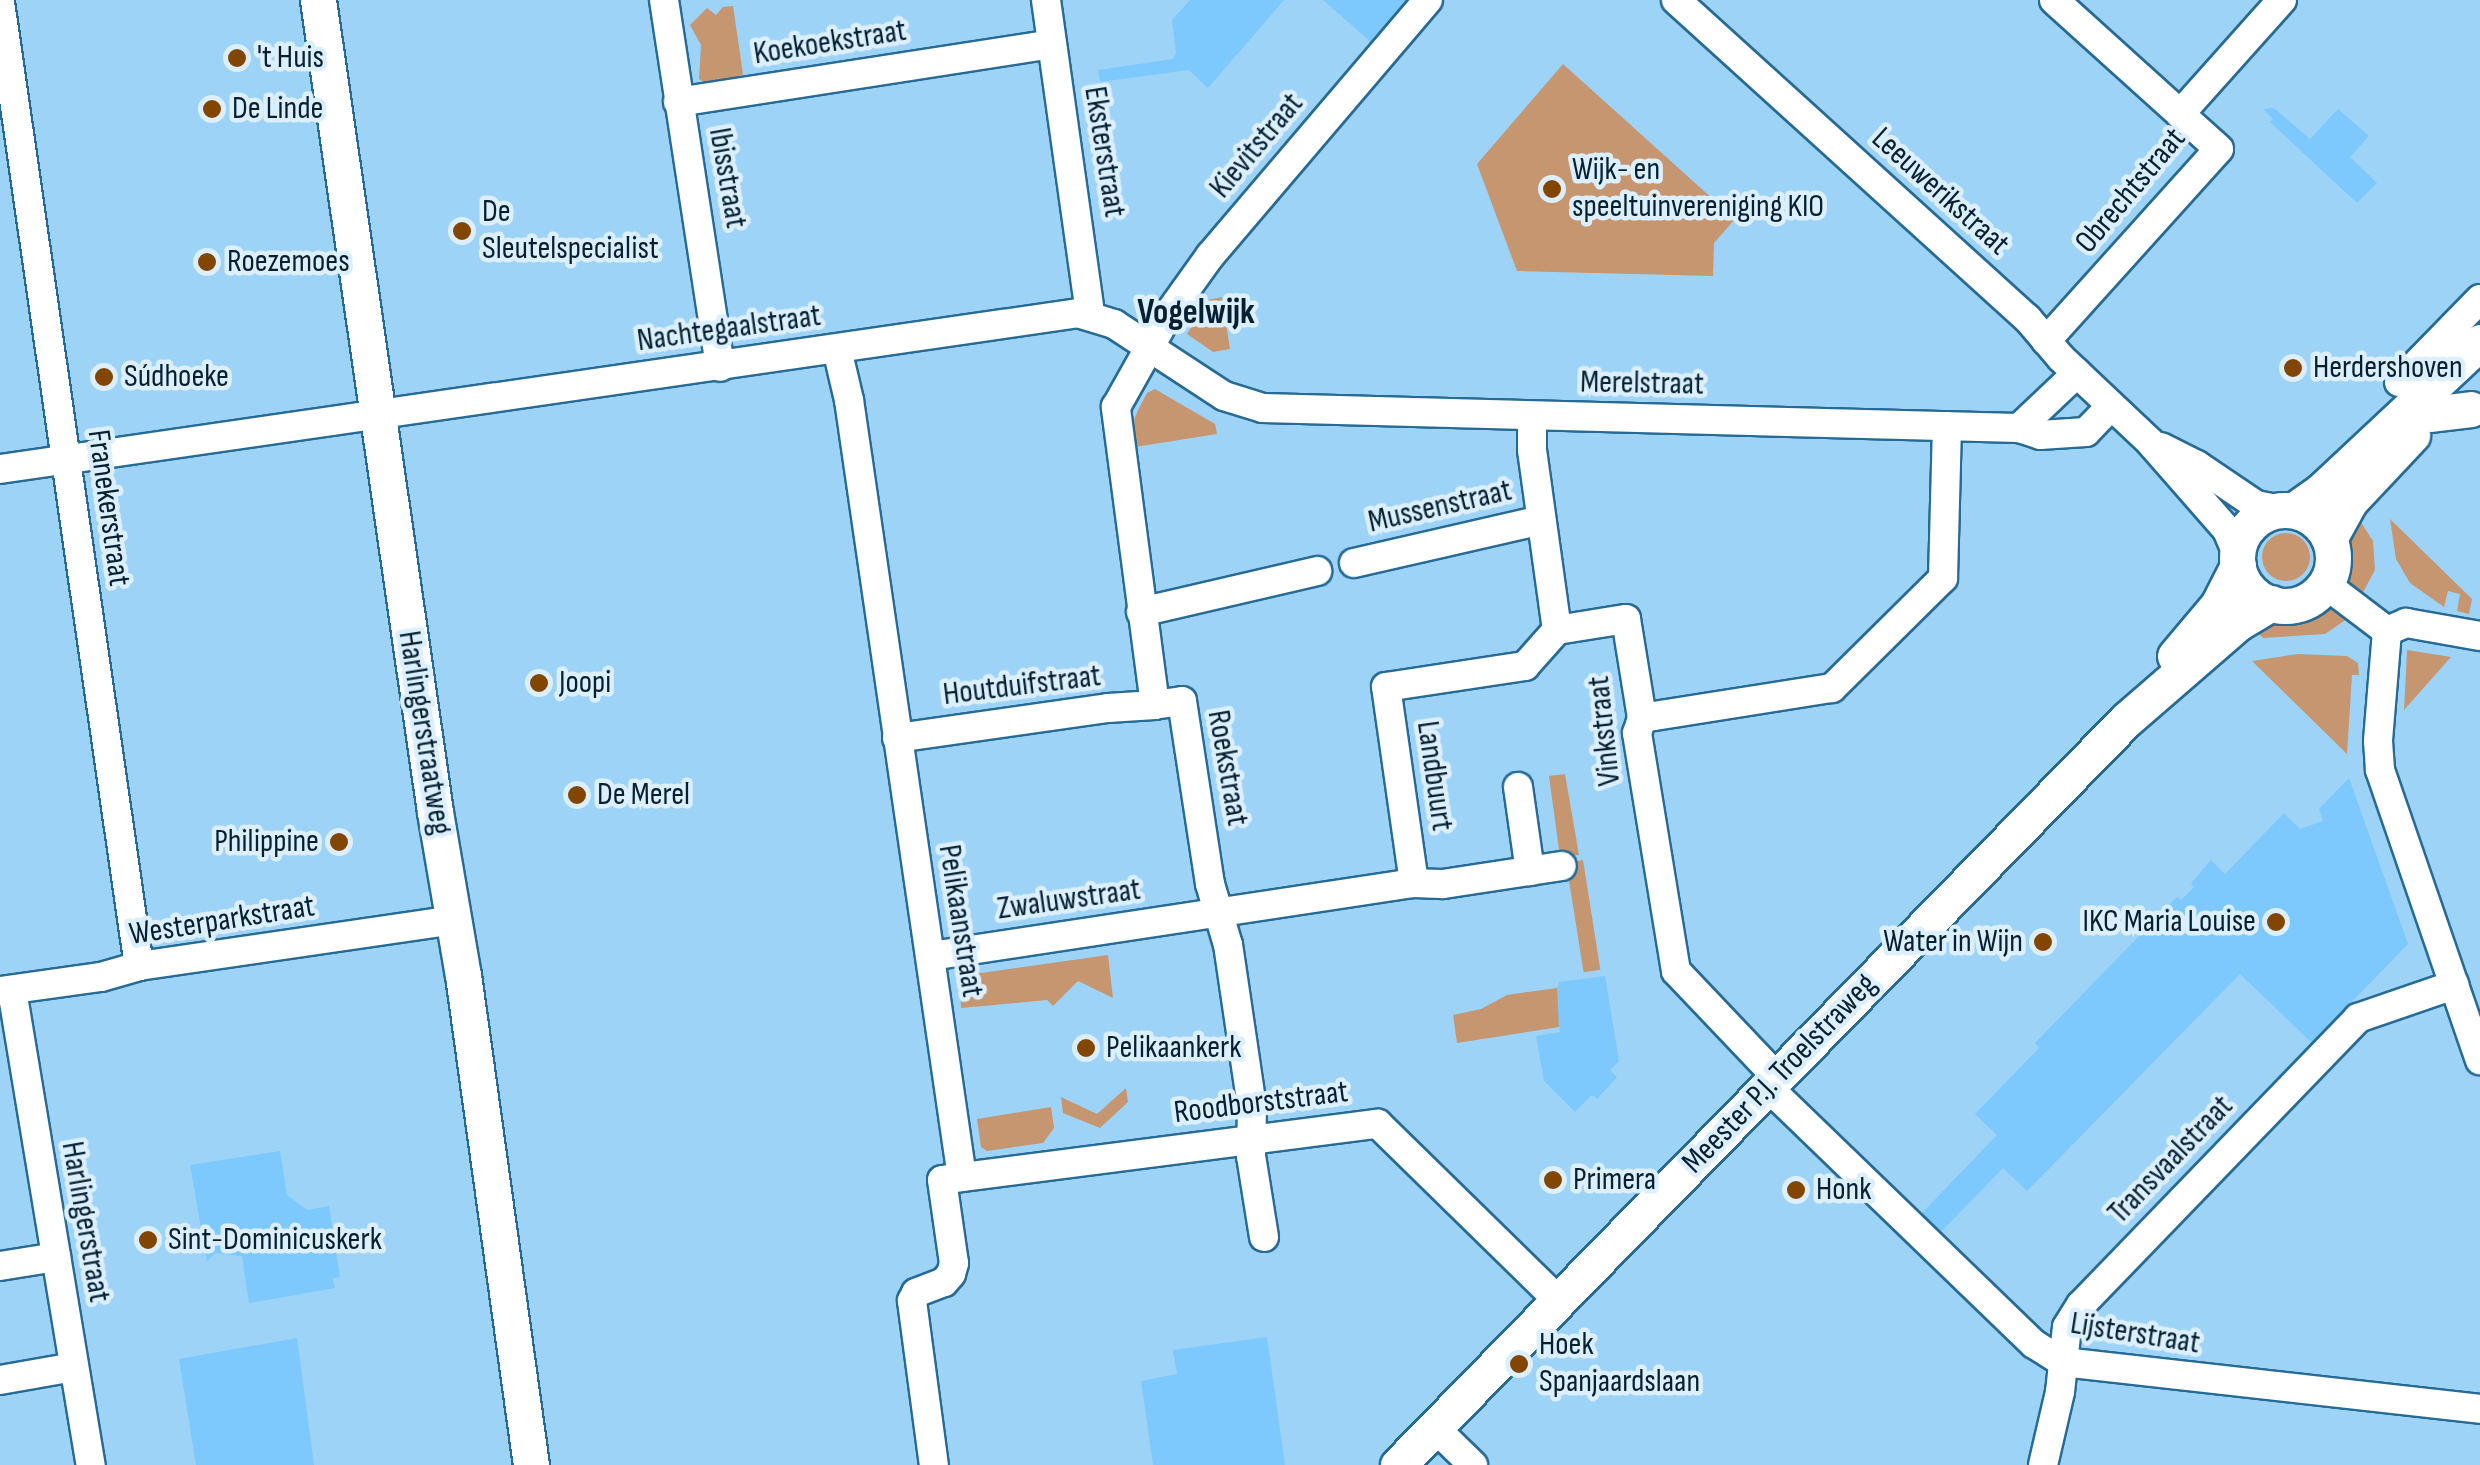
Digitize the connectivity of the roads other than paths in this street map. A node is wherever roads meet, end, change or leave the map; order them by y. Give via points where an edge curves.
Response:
1 (318, 0) edge
2 (667, 0) edge
3 (1046, 0) edge
4 (1428, 0) edge
5 (1676, 0) edge
6 (2054, 0) edge
7 (2282, 0) edge
8 (0, 2) edge
9 (1052, 44) junction
10 (678, 102) junction
11 (2180, 114) junction
12 (2480, 299) edge
13 (1090, 314) junction
14 (2046, 341) junction
15 (2480, 342) edge
16 (1149, 345) junction
17 (838, 349) junction
18 (2480, 358) edge
19 (720, 367) junction
20 (2077, 373) junction
21 (2411, 403) junction
22 (2475, 405) edge
23 (2111, 406) junction
24 (377, 414) junction
25 (1532, 416) junction
26 (1947, 426) junction
27 (2019, 428) junction
28 (2150, 442) junction
29 (65, 458) junction
30 (0, 468) edge
31 (2287, 510) junction
32 (1541, 520) junction
33 (2329, 539) junction
34 (2238, 560) junction
35 (1354, 563) dead end
36 (1317, 571) dead end
37 (2325, 584) junction
38 (2271, 604) junction
39 (1142, 612) junction
40 (1557, 630) junction
41 (2388, 630) junction
42 (2480, 636) edge
43 (1155, 706) junction
44 (1642, 718) junction
45 (2126, 720) junction
46 (898, 738) junction
47 (1518, 787) dead end
48 (1562, 866) dead end
49 (1530, 871) junction
50 (1414, 883) junction
51 (1217, 913) junction
52 (454, 920) junction
53 (931, 956) junction
54 (139, 966) junction
55 (2454, 985) junction
56 (6, 990) edge
57 (9, 1030) edge
58 (2480, 1058) edge
59 (1772, 1082) junction
60 (1250, 1138) junction
61 (962, 1177) junction
62 (1264, 1237) dead end
63 (56, 1257) junction
64 (0, 1266) edge
65 (1559, 1301) junction
66 (2063, 1362) junction
67 (74, 1366) junction
68 (0, 1380) edge
69 (2480, 1409) edge
70 (1435, 1428) junction
71 (91, 1465) edge
72 (531, 1465) edge
73 (934, 1465) edge
74 (1398, 1465) edge
75 (1473, 1465) edge
76 (2043, 1465) edge

1 - 24 main road, Harlingerstraatweg
2 - 10 street, Ibisstraat
3 - 9 street, Eksterstraat
4 - 16 street, Kievitstraat via 1210,256
5 - 14 street, Leeuwerikstraat
6 - 11 street
7 - 11 street, Obrechtstraat
8 - 29 street, Franekerstraat
9 - 10 street, Koekoekstraat
9 - 13 street, Eksterstraat
10 - 19 street, Ibisstraat
11 - 14 street, Obrechtstraat via 2219,149
12 - 21 street
13 - 16 street, Merelstraat
13 - 17 street, Nachtegaalstraat
14 - 20 street, Leeuwerikstraat
15 - 21 main road
16 - 25 street, Merelstraat via 1224,396 1263,408
16 - 39 street, Roekstraat via 1115,415
17 - 19 street, Nachtegaalstraat
17 - 46 street, Pelikaanstraat
18 - 21 main road
19 - 24 street, Nachtegaalstraat
20 - 23 street, Leeuwerikstraat
20 - 27 street
21 - 22 main road
21 - 31 main road via 2312,500
21 - 33 main road
23 - 27 street, Merelstraat via 2086,432 2040,435
23 - 28 street, Leeuwerikstraat
24 - 29 street, Nachtegaalstraat
24 - 52 main road, Harlingerstraatweg
25 - 26 street, Merelstraat
25 - 32 street
26 - 27 street, Merelstraat
26 - 44 street via 1943,578 1832,688
28 - 31 street, Leeuwerikstraat via 2256,505
28 - 34 street, Leeuwerikstraat via 2227,530
29 - 30 street, Nachtegaalstraat
29 - 54 street, Franekerstraat
31 - 33 main road via 2315,520
31 - 34 main road via 2256,519 2240,540
32 - 35 street, Mussenstraat
32 - 40 street
33 - 37 main road via 2332,570
34 - 38 main road via 2249,590
34 - 45 main road, Meester P.J. Troelstraweg via 2218,605
36 - 39 street
37 - 38 main road via 2307,600
37 - 41 street
38 - 45 main road, Meester P.J. Troelstraweg via 2238,623
39 - 43 street, Roekstraat
40 - 44 street, Vinkstraat via 1626,619
40 - 50 street, Landbuurt via 1525,666 1386,687
41 - 42 street via 2406,622
41 - 55 street via 2380,770
43 - 46 street, Houtduifstraat
43 - 51 street, Roekstraat via 1182,701
44 - 59 street, Vinkstraat via 1638,733 1676,971 1768,1068
45 - 59 main road, Meester P.J. Troelstraweg
46 - 53 street, Pelikaanstraat
47 - 49 street
48 - 49 street
49 - 50 street
50 - 51 street
51 - 53 street, Zwaluwstraat
51 - 60 street, Roekstraat via 1228,945 1252,1107
52 - 54 street, Westerparkstraat
52 - 72 main road, Harlingerstraatweg
53 - 61 street, Pelikaanstraat
54 - 56 street, Westerparkstraat
55 - 58 street
55 - 66 street, Transvaalstraat via 2358,1018 2081,1306 2067,1327
56 - 57 street, Harlingerstraat
57 - 63 street, Harlingerstraat
59 - 65 main road, Meester P.J. Troelstraweg
59 - 66 street, Lijsterstraat via 1777,1096 2014,1325
60 - 61 street, Roodborststraat
60 - 62 street, Roekstraat
60 - 65 street, Roodborststraat via 1378,1124
61 - 73 street via 942,1180 952,1274 912,1301
63 - 64 street
63 - 67 street, Harlingerstraat
65 - 70 main road, Meester P.J. Troelstraweg
66 - 69 street, Lijsterstraat
66 - 76 street, Transvaalstraat
67 - 68 street
67 - 71 street, Harlingerstraat
70 - 74 main road, Meester P.J. Troelstraweg
70 - 75 street

